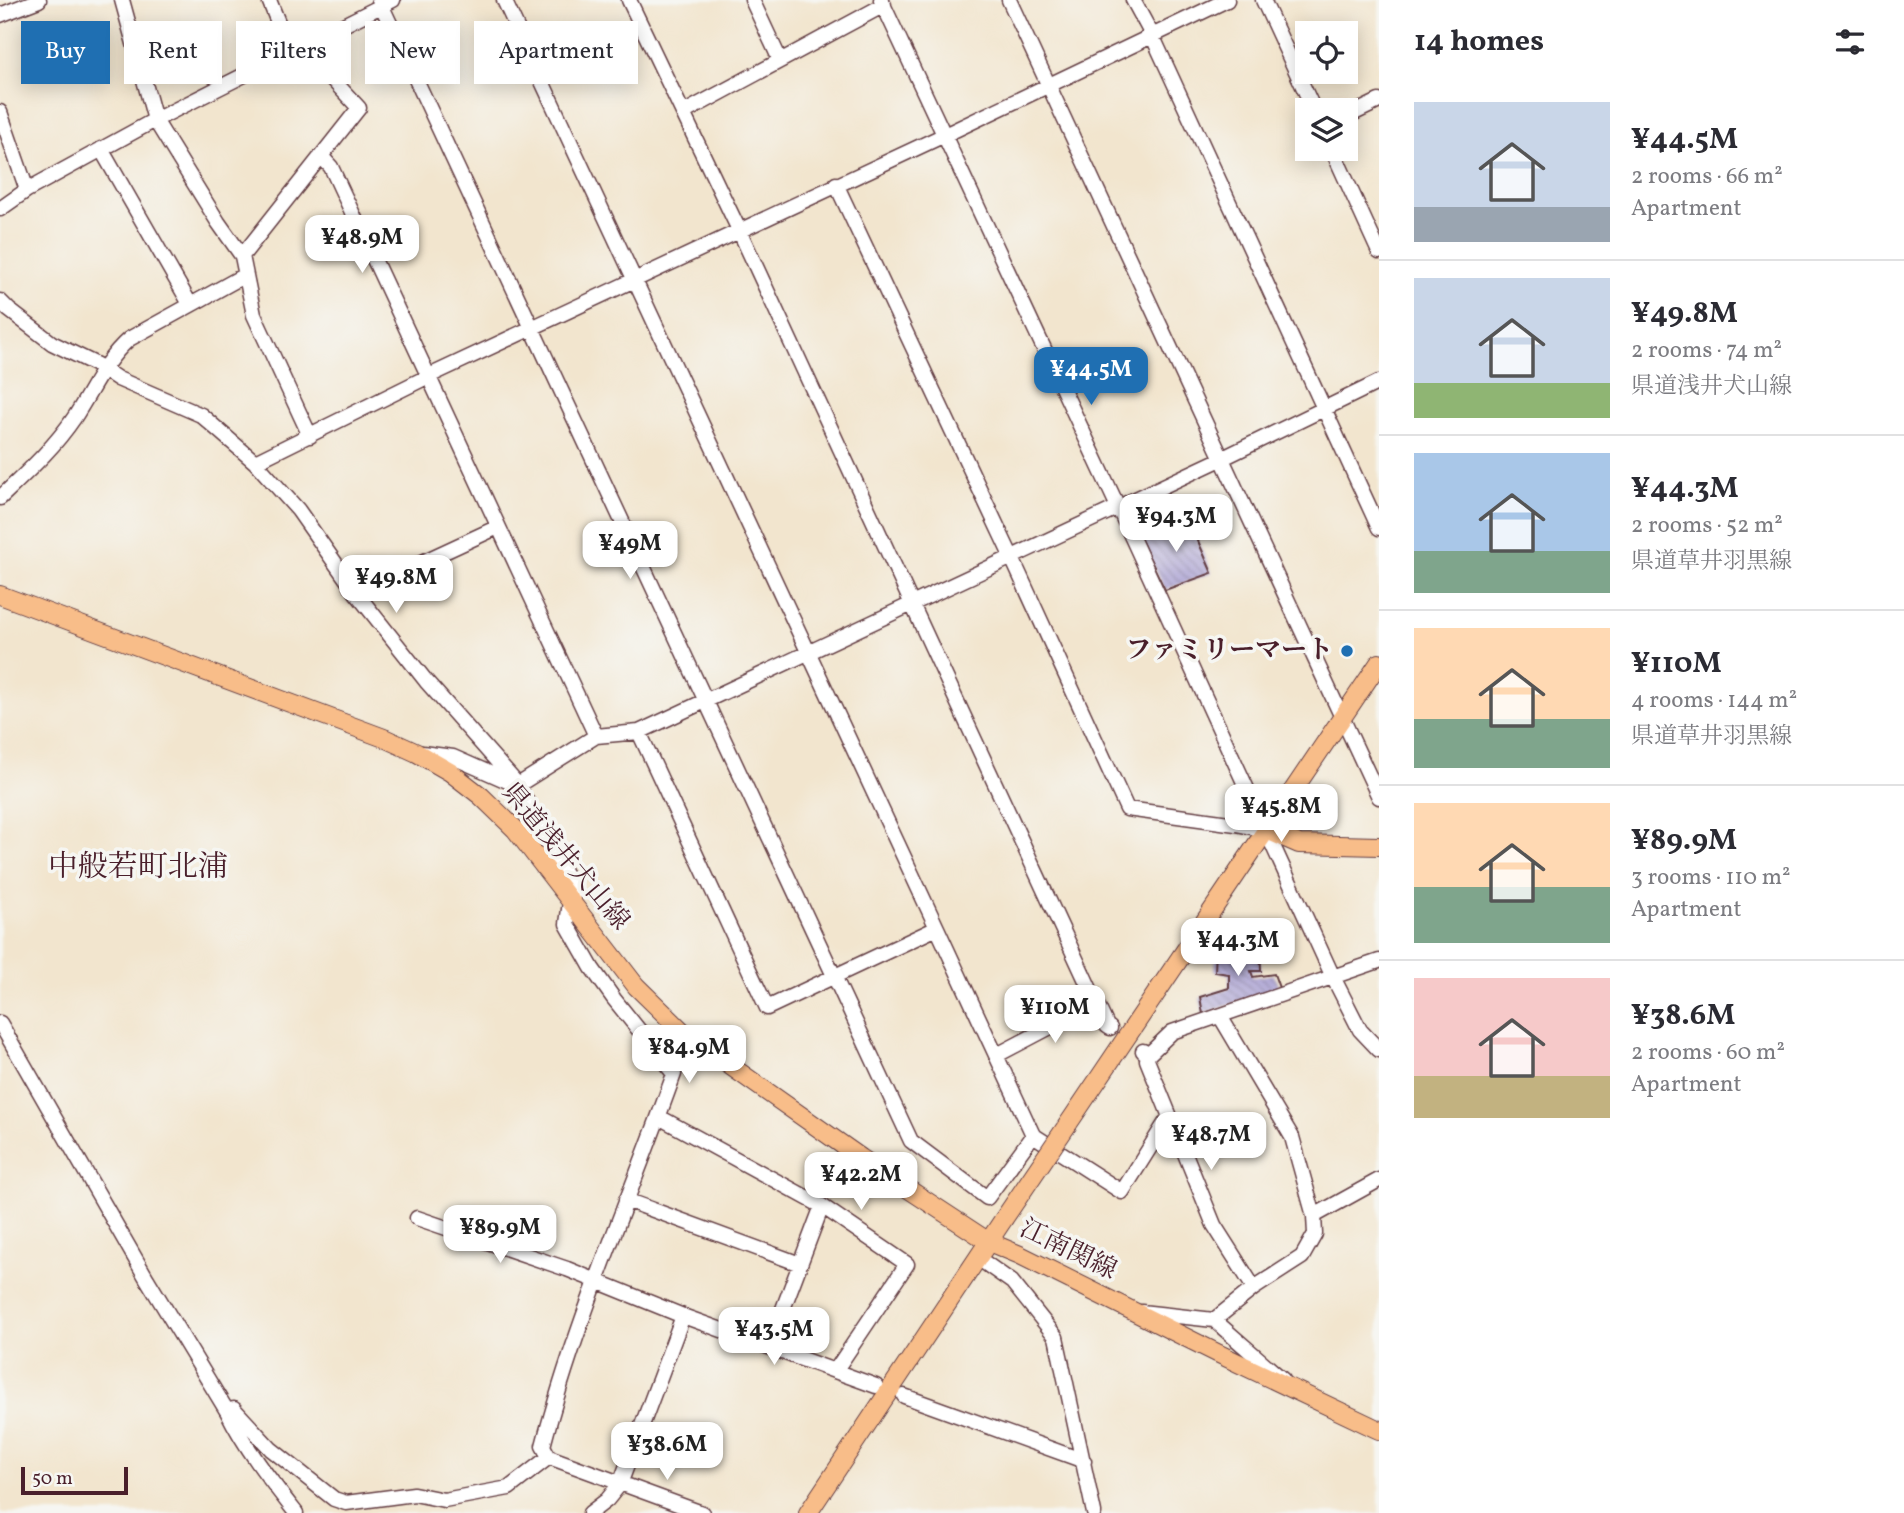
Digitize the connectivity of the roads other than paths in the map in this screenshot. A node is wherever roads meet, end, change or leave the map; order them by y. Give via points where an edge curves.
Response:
1 (40, 0) edge
2 (122, 0) edge
3 (269, 0) edge
4 (504, 0) edge
5 (629, 0) edge
6 (752, 0) edge
7 (1009, 0) edge
8 (1133, 0) edge
9 (1227, 0) edge
10 (1263, 0) edge
11 (385, 2) edge
12 (882, 2) edge
13 (1211, 3) edge
14 (0, 15) edge
15 (281, 21) edge
16 (349, 21) edge
17 (1152, 35) junction
18 (780, 60) junction
19 (236, 79) edge
20 (333, 84) edge
21 (1048, 85) junction
22 (1308, 98) edge
23 (1379, 101) edge
24 (1358, 111) edge
25 (0, 112) edge
26 (683, 113) junction
27 (155, 120) junction
28 (945, 135) junction
29 (101, 149) junction
30 (321, 156) junction
31 (1337, 161) edge
32 (836, 184) junction
33 (27, 190) junction
34 (0, 209) edge
35 (739, 230) junction
36 (1379, 252) edge
37 (242, 256) junction
38 (246, 275) junction
39 (635, 279) junction
40 (0, 301) edge
41 (190, 304) junction
42 (532, 328) junction
43 (103, 369) junction
44 (429, 376) junction
45 (1379, 382) edge
46 (1323, 409) junction
47 (310, 436) junction
48 (1221, 459) junction
49 (255, 462) junction
50 (0, 498) edge
51 (1118, 507) junction
52 (498, 527) junction
53 (1379, 528) edge
54 (1012, 558) junction
55 (357, 594) junction
56 (0, 595) edge
57 (911, 604) junction
58 (808, 653) junction
59 (1379, 663) edge
60 (705, 701) junction
61 (1342, 718) junction
62 (639, 732) junction
63 (596, 736) junction
64 (417, 753) junction
65 (517, 785) junction
66 (1379, 797) edge
67 (1267, 830) junction
68 (1379, 846) edge
69 (570, 902) junction
70 (937, 928) junction
71 (1379, 961) edge
72 (835, 977) junction
73 (1333, 977) junction
74 (1096, 1003) junction
75 (1220, 1016) junction
76 (0, 1023) edge
77 (1110, 1028) dead end
78 (1379, 1051) edge
79 (997, 1055) junction
80 (659, 1117) junction
81 (1169, 1117) junction
82 (1033, 1135) junction
83 (1379, 1180) edge
84 (626, 1199) junction
85 (822, 1206) junction
86 (1314, 1216) junction
87 (417, 1218) dead end
88 (989, 1242) junction
89 (978, 1258) junction
90 (800, 1264) junction
91 (595, 1280) junction
92 (1254, 1288) junction
93 (1133, 1311) junction
94 (683, 1316) junction
95 (1214, 1320) junction
96 (769, 1346) junction
97 (835, 1371) junction
98 (876, 1386) dead end
99 (1291, 1387) junction
100 (904, 1396) dead end
101 (227, 1411) junction
102 (1379, 1430) edge
103 (548, 1457) junction
104 (1084, 1461) junction
105 (620, 1484) junction
106 (809, 1511) edge
107 (296, 1513) edge
108 (590, 1513) edge
109 (702, 1513) edge
110 (1094, 1513) edge

1 - 14 street
2 - 27 street
3 - 15 street
4 - 39 street
5 - 26 street
6 - 18 street
7 - 21 street
8 - 17 street
9 - 13 street
10 - 22 street
11 - 16 street
11 - 42 street
12 - 18 street
12 - 28 street
13 - 17 street
17 - 21 street
17 - 46 street
18 - 26 street
19 - 27 street
20 - 30 street via 359,108
21 - 28 street
21 - 48 street
23 - 24 street
25 - 33 street
26 - 35 street
27 - 29 street
27 - 37 street
28 - 32 street
28 - 51 street
29 - 33 street
29 - 41 street
30 - 37 street
30 - 44 street via 331,167
31 - 36 street
32 - 35 street
32 - 54 street
33 - 34 street
35 - 39 street
35 - 57 street
37 - 38 street
38 - 41 street
38 - 47 street via 254,315
39 - 42 street
39 - 58 street
40 - 43 street via 52,343
41 - 43 street via 129,338
42 - 44 street
42 - 60 street
43 - 49 street via 201,415
43 - 50 street via 47,452
44 - 47 street
44 - 52 street
45 - 46 street
46 - 48 street
46 - 53 street
47 - 49 street
48 - 51 street
48 - 61 street
49 - 55 street via 298,510
51 - 54 street
51 - 67 street
52 - 55 street
52 - 63 street
54 - 57 street
54 - 67 street via 1127,809
55 - 65 street
56 - 64 main road, 県道浅井犬山線
57 - 58 street
57 - 74 street
58 - 60 street
58 - 70 street
59 - 61 main road
60 - 62 street
60 - 72 street
61 - 66 street
61 - 67 main road
62 - 63 street
62 - 72 street via 767,1009
63 - 65 street
64 - 65 street via 453,757
64 - 69 main road, 県道浅井犬山線 via 481,796 515,829
65 - 69 street via 575,892
67 - 68 main road via 1299,844
67 - 73 street
67 - 88 main road, bridge
69 - 80 street via 567,924 592,968 674,1074
69 - 88 main road, 県道浅井犬山線 via 636,986 684,1033
70 - 72 street
70 - 79 street
71 - 73 street
72 - 82 street via 911,1141 987,1198
73 - 75 street
73 - 78 street via 1360,1030
74 - 77 street
74 - 79 street
75 - 81 street via 1172,1032 1146,1053
75 - 86 street via 1292,1137
76 - 101 street
79 - 82 street
80 - 84 street
80 - 85 street
81 - 82 street via 1122,1192
81 - 92 street via 1214,1225
83 - 86 street
84 - 90 street
84 - 91 street
85 - 90 street
85 - 97 street via 907,1264
86 - 92 street via 1315,1234 1302,1257
87 - 91 street
88 - 89 main road, 江南関線
88 - 93 main road, 江南関線
89 - 104 street via 1012,1282 1056,1337
89 - 106 main road, 江南関線
90 - 96 street
91 - 94 street
91 - 103 street via 546,1433 543,1446
92 - 95 street
93 - 95 street
93 - 99 main road, 江南関線
94 - 96 street
94 - 105 street
95 - 99 street
96 - 97 street
97 - 98 street
99 - 102 main road, 江南関線
100 - 104 street
101 - 103 street via 234,1409 271,1449 334,1499 346,1503 414,1494 444,1500 509,1488
101 - 107 street
103 - 105 street
104 - 110 street
105 - 108 street
105 - 109 street

